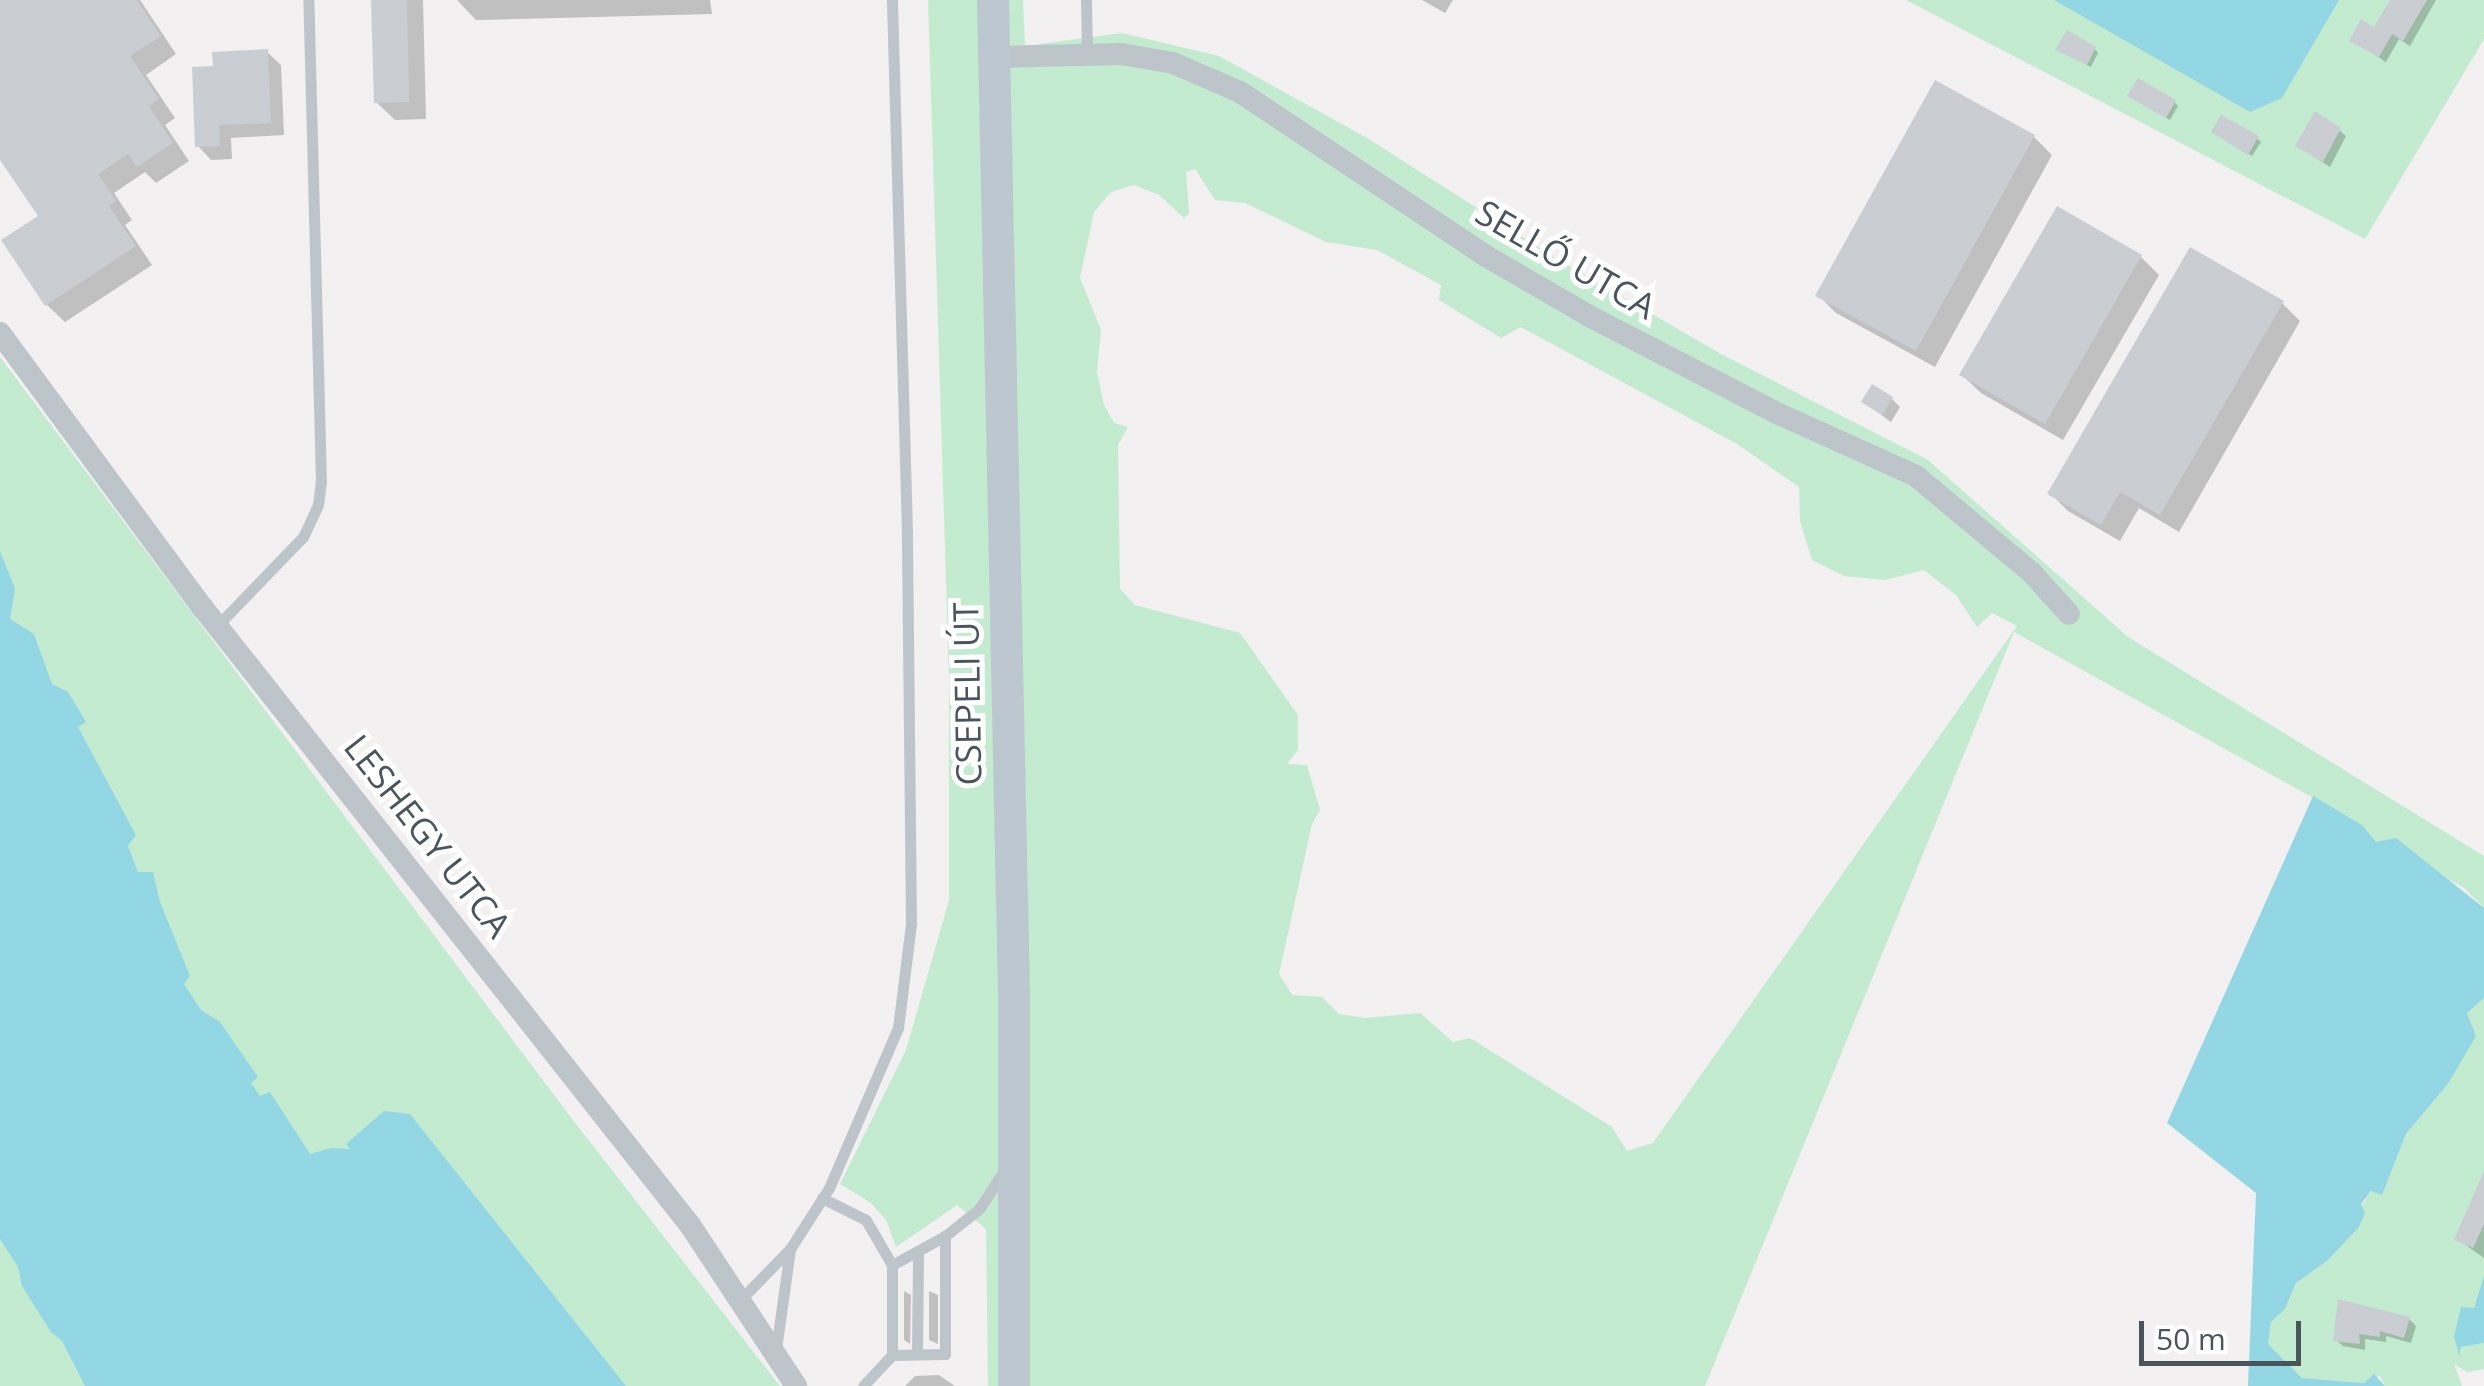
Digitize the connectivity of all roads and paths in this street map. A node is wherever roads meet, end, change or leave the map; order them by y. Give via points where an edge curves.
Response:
1 (308, 0) edge
2 (892, 0) edge
3 (993, 0) edge
4 (1086, 0) edge
5 (1087, 53) junction
6 (994, 57) junction
7 (0, 333) edge
8 (2069, 614) dead end
9 (216, 626) junction
10 (1012, 1159) junction
11 (822, 1198) junction
12 (945, 1236) junction
13 (790, 1249) junction
14 (918, 1251) junction
15 (892, 1266) junction
16 (742, 1298) junction
17 (917, 1354) junction
18 (775, 1355) junction
19 (892, 1355) junction
20 (796, 1386) edge
21 (863, 1386) edge
22 (1014, 1386) edge

1 - 9 lane via 318,505 302,537
2 - 11 lane via 910,923 898,1028
3 - 6 street, CSEPELI ÚT
4 - 5 lane
5 - 6 street, SELLŐ UTCA
5 - 8 street, SELLŐ UTCA via 1173,63 1206,74 1589,316 1916,476 2032,573
6 - 10 street, CSEPELI ÚT via 1014,974
7 - 9 street, LESHEGY UTCA
9 - 16 street, LESHEGY UTCA
10 - 12 lane via 979,1209
10 - 22 street, CSEPELI ÚT
11 - 13 lane
11 - 15 lane via 866,1220
12 - 14 lane
12 - 17 lane via 945,1354
13 - 16 lane
13 - 18 lane
14 - 15 lane
14 - 17 lane
15 - 19 lane
16 - 18 street, LESHEGY UTCA
17 - 19 lane
18 - 20 street, LESHEGY UTCA
19 - 21 lane

